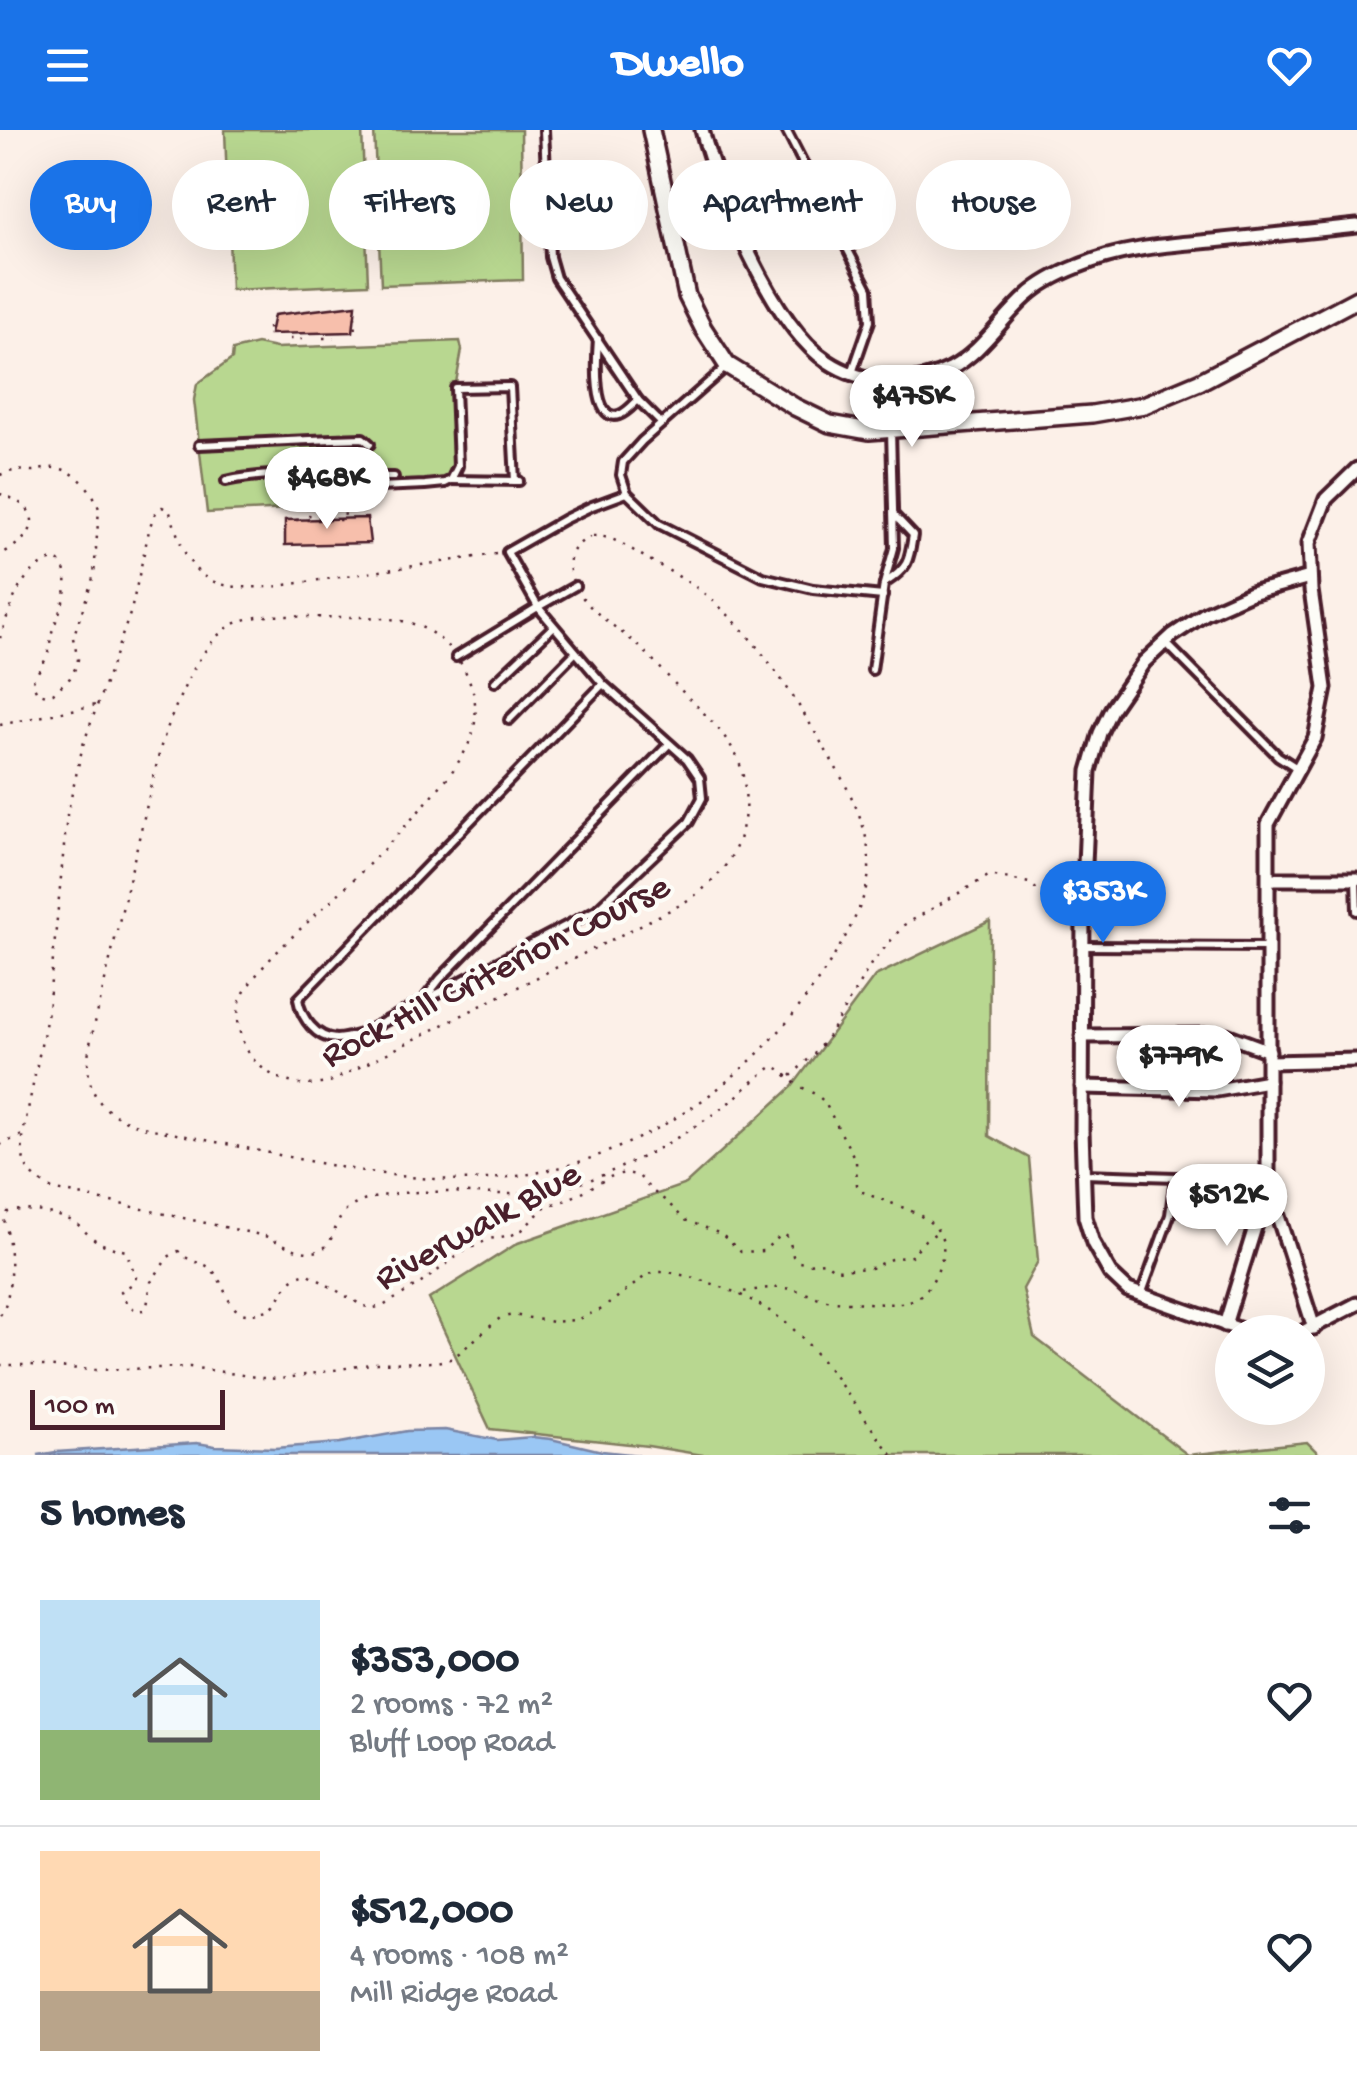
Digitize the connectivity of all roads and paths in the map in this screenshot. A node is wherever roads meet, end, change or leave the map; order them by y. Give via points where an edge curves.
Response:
1 (544, 130) edge
2 (651, 130) edge
3 (702, 130) edge
4 (786, 130) edge
5 (1357, 226) edge
6 (1357, 299) edge
7 (355, 316) dead end
8 (268, 327) dead end
9 (356, 334) dead end
10 (269, 338) dead end
11 (323, 338) dead end
12 (334, 338) dead end
13 (598, 338) junction
14 (290, 339) dead end
15 (302, 339) dead end
16 (727, 366) junction
17 (852, 375) junction
18 (638, 400) junction
19 (661, 423) junction
20 (891, 429) junction
21 (199, 444) dead end
22 (370, 444) dead end
23 (1357, 469) edge
24 (0, 474) edge
25 (394, 478) junction
26 (451, 480) junction
27 (226, 481) dead end
28 (355, 488) dead end
29 (627, 493) junction
30 (0, 494) edge
31 (350, 514) dead end
32 (308, 515) dead end
33 (894, 515) junction
34 (319, 520) junction
35 (284, 530) dead end
36 (507, 552) junction
37 (0, 555) edge
38 (1310, 577) junction
39 (884, 584) junction
40 (575, 586) junction
41 (882, 596) junction
42 (538, 606) junction
43 (554, 627) junction
44 (0, 638) edge
45 (1165, 642) junction
46 (576, 653) junction
47 (456, 657) junction
48 (872, 670) dead end
49 (495, 682) dead end
50 (603, 684) junction
51 (98, 704) junction
52 (509, 720) dead end
53 (0, 726) edge
54 (670, 744) junction
55 (1298, 768) junction
56 (1268, 879) junction
57 (1356, 880) edge
58 (1084, 894) junction
59 (1357, 911) edge
60 (1083, 946) junction
61 (1268, 946) junction
62 (422, 1002) junction
63 (1082, 1036) junction
64 (1268, 1056) junction
65 (1357, 1060) edge
66 (790, 1078) junction
67 (1268, 1081) junction
68 (1082, 1087) junction
69 (24, 1134) junction
70 (0, 1145) edge
71 (1084, 1174) junction
72 (1174, 1177) junction
73 (1268, 1183) junction
74 (938, 1232) junction
75 (736, 1292) junction
76 (1140, 1295) junction
77 (1357, 1304) edge
78 (0, 1315) edge
79 (1227, 1315) edge
80 (1305, 1315) edge
81 (1215, 1321) edge
82 (1325, 1321) edge
83 (0, 1365) edge
84 (892, 1455) edge

1 - 13 lane via 550,257 556,278
2 - 16 street via 687,296
3 - 17 street via 728,206 776,300 824,360
4 - 17 lane via 868,289 870,320
5 - 17 street via 1108,255 1050,278 976,350 930,378 899,382
6 - 20 street via 1144,405
7 - 9 path
8 - 10 path
11 - 12 path
13 - 18 lane
13 - 18 lane via 598,396 607,412 619,416
14 - 15 path
16 - 19 lane
16 - 20 street via 830,424
18 - 19 lane
19 - 29 lane via 623,462
20 - 33 lane
21 - 22 lane via 333,438
23 - 38 street via 1326,499 1309,543
24 - 44 path via 65,470 86,486 99,510 94,576 73,638 78,659 70,678 46,695 32,684 48,654 64,594 65,572 56,558 23,581
25 - 26 lane
25 - 27 lane
25 - 28 lane
26 - 26 lane via 458,466 456,388 510,387 517,481
29 - 36 lane
29 - 41 lane via 659,524 763,576
30 - 37 path via 21,504 32,522
31 - 34 path
32 - 34 path
33 - 39 lane
33 - 39 lane via 913,536 910,558
34 - 35 path via 285,520
36 - 42 lane
36 - 51 path via 238,588 196,570 162,507 150,526 131,611
38 - 45 street via 1251,593
38 - 55 street via 1325,688 1315,738
39 - 41 lane
40 - 42 lane
40 - 47 path, Rock Hill Criterion Course via 698,708 736,756 745,813 729,860 691,899 330,1082 312,1086 277,1078 244,1044 240,1001 259,972 358,875 461,758 475,717 472,690
40 - 47 path via 572,550 600,536 710,598 781,677 853,799 869,855 866,888 831,960 781,1030 736,1076 673,1120 591,1158 510,1177 368,1172 143,1127 112,1114 91,1089 88,1048 161,746 208,647 230,626 256,617 382,618 419,626
41 - 48 lane
42 - 43 lane
42 - 47 lane
43 - 46 lane
43 - 49 lane
45 - 55 lane via 1278,756
45 - 58 street via 1144,662 1100,734 1089,771
46 - 50 lane
46 - 52 lane
50 - 54 lane
50 - 62 lane via 298,1000 314,1030 334,1039 361,1034
51 - 53 path
51 - 69 path via 67,815 48,1012
54 - 62 lane
54 - 62 lane via 700,778 702,798 690,822 596,910
55 - 56 street via 1268,824
56 - 57 street
56 - 61 street
57 - 59 lane
58 - 60 street
58 - 66 path via 1064,894 1054,903 1029,882 990,875 911,920
60 - 61 lane
60 - 63 street
61 - 64 street
63 - 64 street via 1226,1035
63 - 68 street
64 - 65 street
64 - 67 street
66 - 69 path via 772,1067 669,1142 567,1188 408,1192 364,1200 344,1213 330,1244 311,1252 52,1189 28,1172
66 - 74 path via 825,1103 852,1151 862,1192 909,1210
67 - 68 street via 1217,1090
67 - 73 street
68 - 71 street
69 - 70 path
71 - 72 lane
71 - 76 street via 1092,1244 1110,1273
72 - 73 lane
72 - 76 lane via 1170,1215
73 - 79 street
73 - 80 street
74 - 75 path via 940,1265 926,1292 910,1302 829,1300 782,1288
74 - 78 path, Riverwalk Blue via 911,1256 871,1268 799,1262 785,1235 764,1251 745,1253 721,1234 685,1220 627,1172 544,1208 512,1235 463,1252 383,1306 363,1306 307,1273 292,1279 271,1308 250,1315 233,1305 208,1266 178,1251 152,1280 147,1306 136,1311 121,1291 136,1280 126,1251 99,1243 72,1221 16,1210 4,1220 10,1262 8,1300
75 - 83 path via 655,1272 576,1320 500,1318 450,1359 365,1364 298,1377
75 - 84 path via 806,1342
76 - 81 street
77 - 82 street

